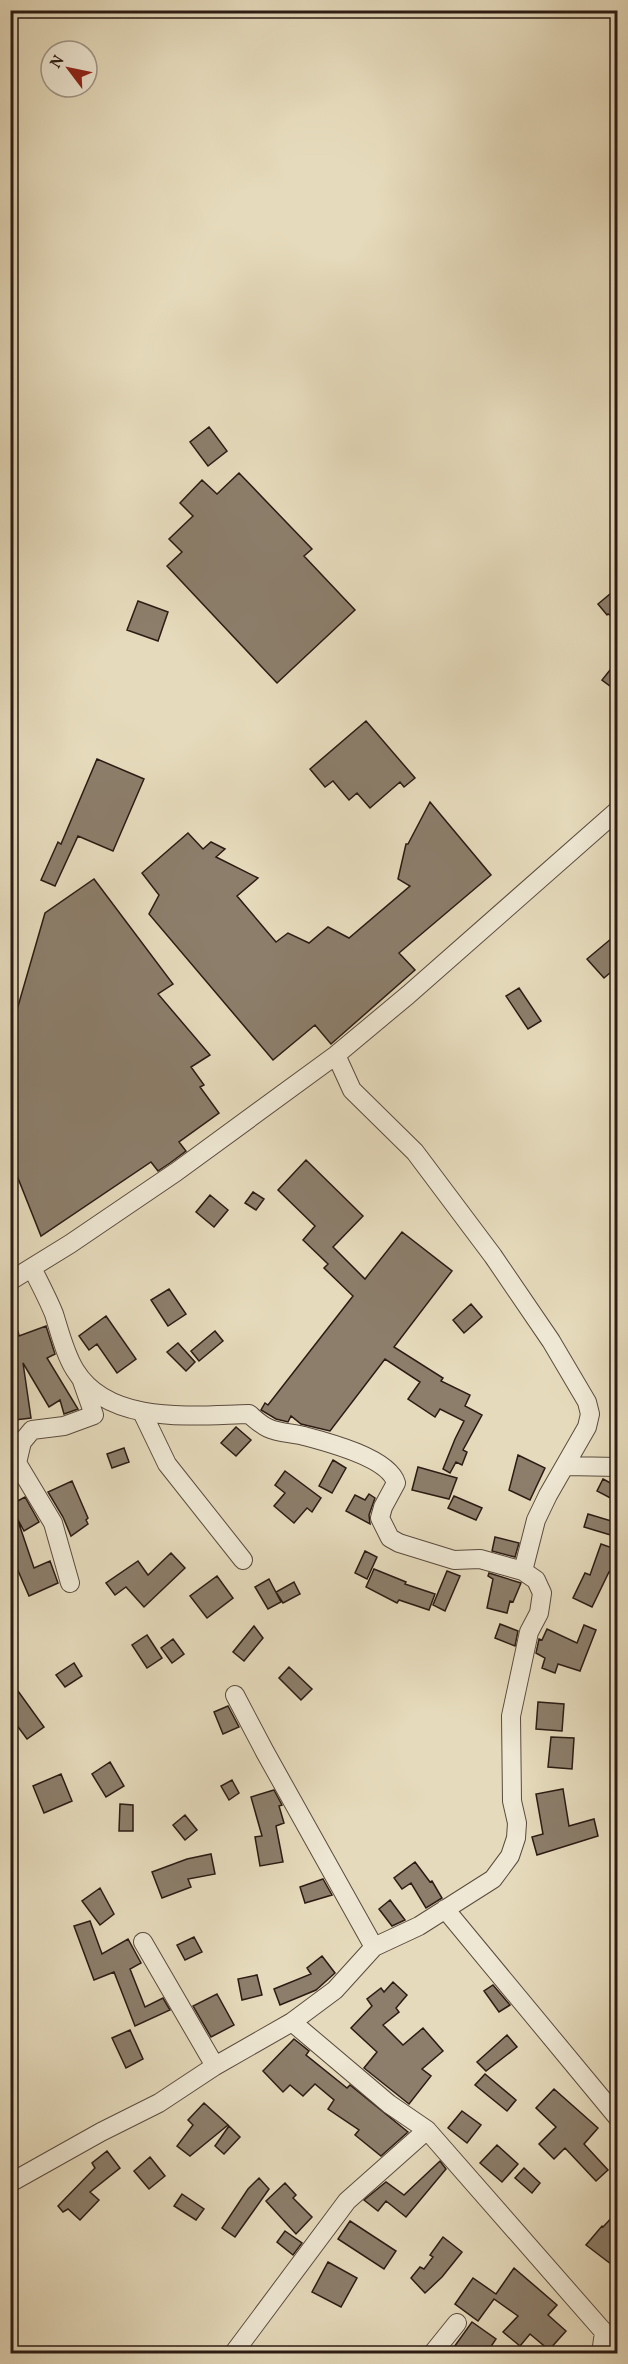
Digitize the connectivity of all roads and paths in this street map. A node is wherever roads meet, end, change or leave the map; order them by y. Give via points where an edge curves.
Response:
1 (618, 810) edge
2 (336, 1054) junction
3 (32, 1269) junction
4 (10, 1281) edge
5 (82, 1381) junction
6 (142, 1412) junction
7 (566, 1466) junction
8 (618, 1467) edge
9 (243, 1560) dead end
10 (523, 1571) junction
11 (70, 1583) dead end
12 (235, 1695) dead end
13 (445, 1909) junction
14 (143, 1942) dead end
15 (374, 1947) junction
16 (292, 2022) junction
17 (214, 2066) junction
18 (618, 2118) edge
19 (427, 2130) junction
20 (10, 2183) edge
21 (457, 2323) dead end
22 (233, 2354) edge
23 (432, 2354) edge
24 (602, 2354) edge

1 - 2 street
2 - 3 street via 176,1172
2 - 7 street via 352,1090 415,1152 493,1256 587,1402 587,1427
3 - 4 street
3 - 5 street
5 - 6 street via 111,1401
5 - 11 street via 94,1415 64,1426 32,1430 22,1442 17,1464 53,1523
6 - 9 street via 167,1464
6 - 10 street via 204,1418 249,1414 269,1429 364,1456 395,1478 380,1518 390,1538 454,1560 480,1559
7 - 8 street
7 - 10 street via 536,1520
10 - 13 street via 536,1580 542,1593 539,1613 529,1632 511,1716 516,1838 510,1856 493,1878
12 - 15 street
13 - 15 street
13 - 18 street
14 - 17 street
15 - 16 street via 335,1990
16 - 17 street
16 - 19 street via 389,2104
17 - 20 street via 159,2103
19 - 22 street via 347,2201
19 - 24 street via 604,2332
21 - 23 street

